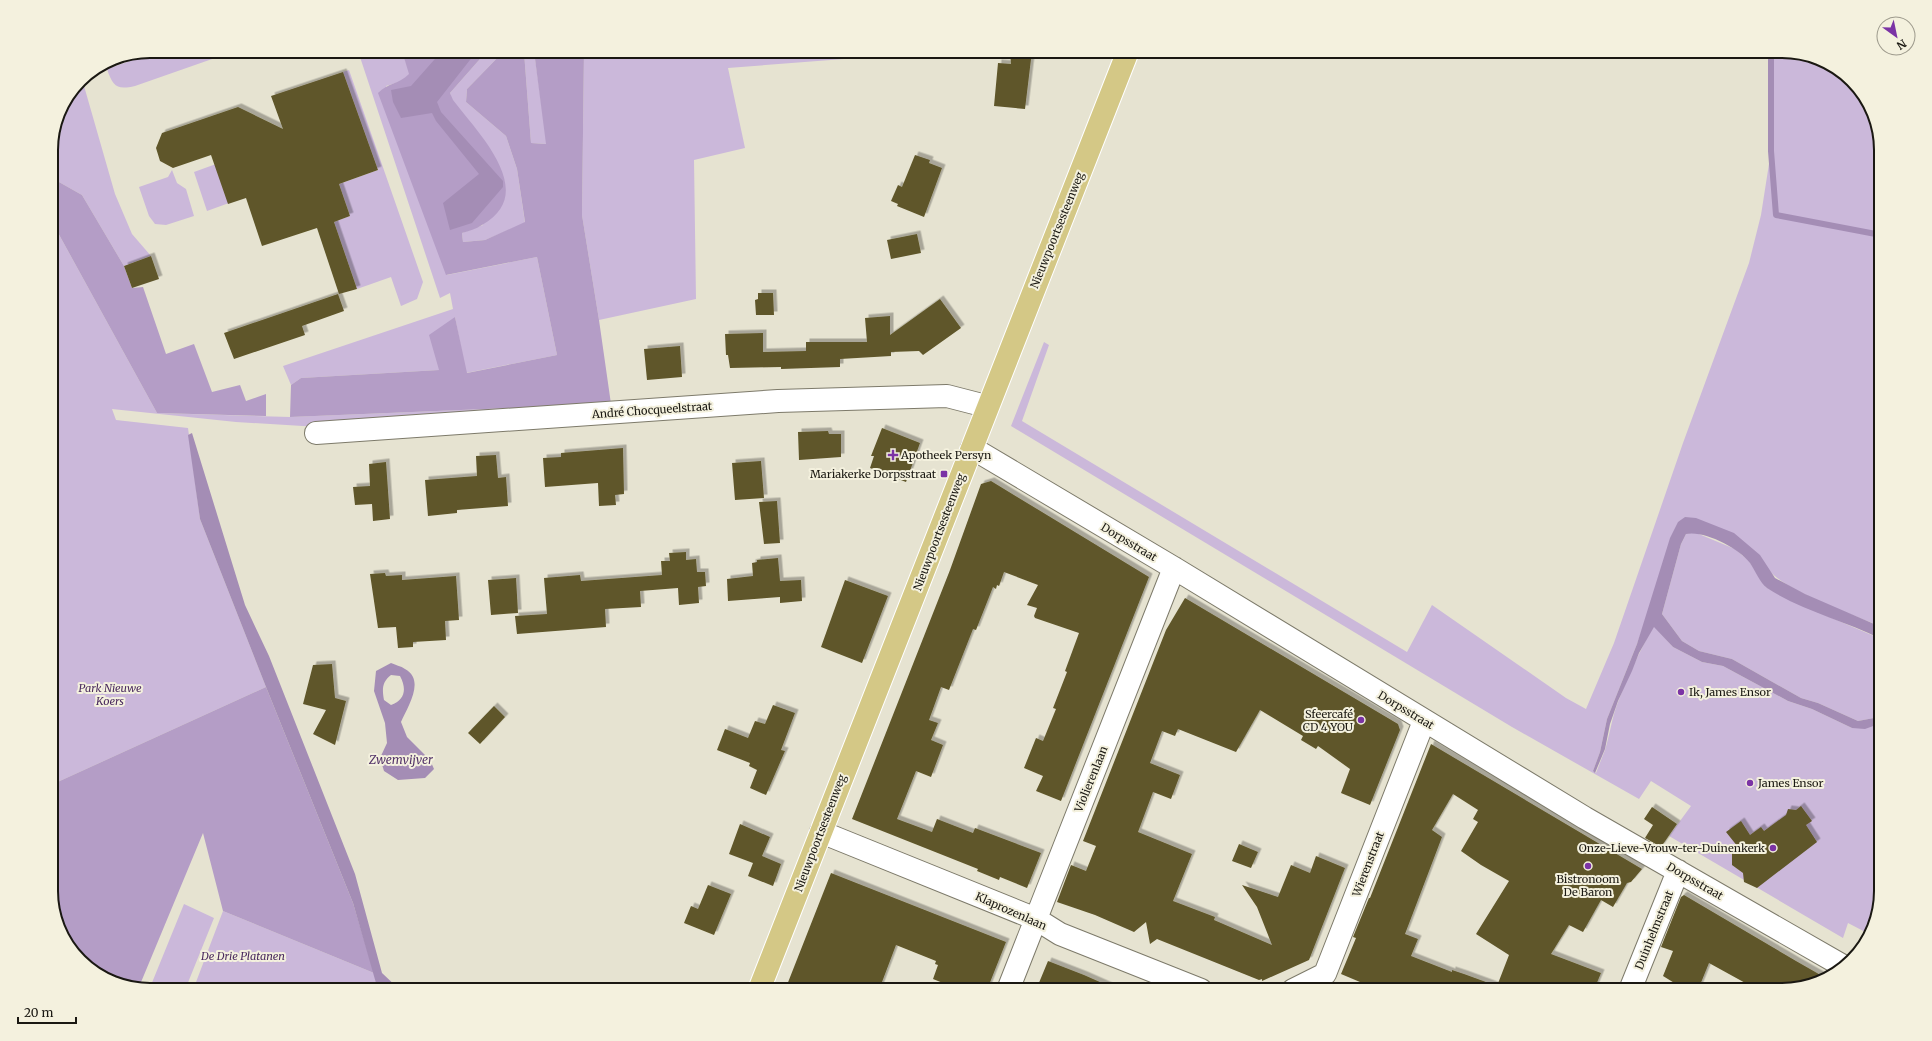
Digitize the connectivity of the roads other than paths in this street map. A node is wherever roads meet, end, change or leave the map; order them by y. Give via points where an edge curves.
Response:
1 (1125, 58) edge
2 (987, 408) junction
3 (316, 433) dead end
4 (972, 448) junction
5 (1174, 568) junction
6 (1424, 721) junction
7 (821, 832) junction
8 (1678, 871) junction
9 (1036, 919) junction
10 (1838, 963) edge
11 (761, 983) edge
12 (1011, 983) edge
13 (1183, 983) edge
14 (1307, 983) edge
15 (1633, 983) edge

1 - 2 main road, Nieuwpoortsesteenweg
2 - 3 street, André Chocqueelstraat via 947,396 786,401
2 - 4 main road, Nieuwpoortsesteenweg
4 - 5 street, Dorpsstraat
4 - 7 main road, Nieuwpoortsesteenweg
5 - 6 street, Dorpsstraat
5 - 9 street, Violierenlaan
6 - 8 street, Dorpsstraat
6 - 14 street, Wierenstraat via 1326,974
7 - 9 street, Klaprozenlaan
7 - 11 main road, Nieuwpoortsesteenweg
8 - 10 street, Dorpsstraat
8 - 15 street, Duinhelmstraat
9 - 12 street, Violierenlaan
9 - 13 street, Klaprozenlaan via 1060,934

